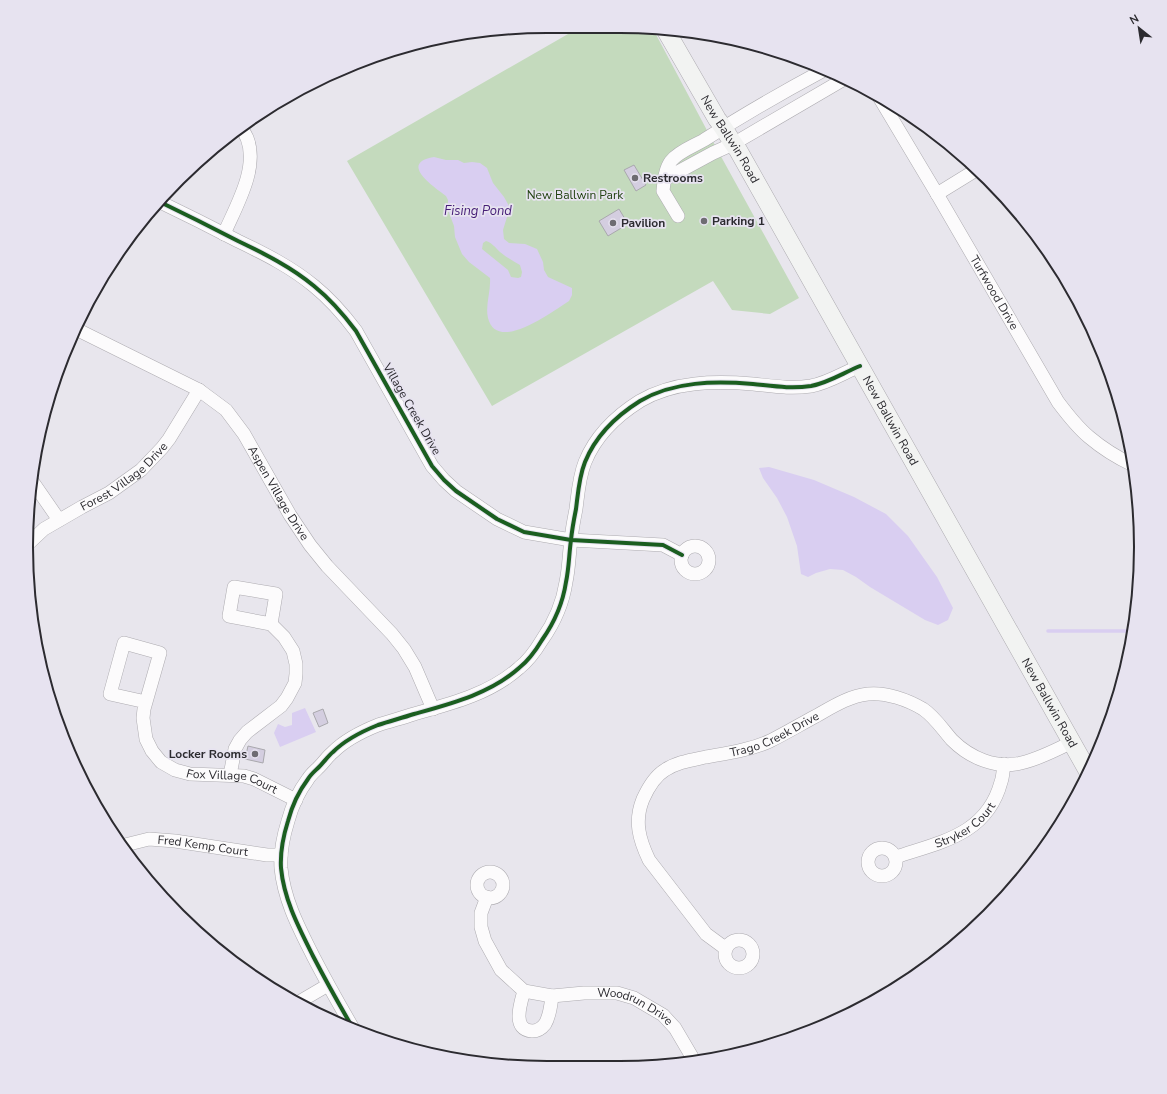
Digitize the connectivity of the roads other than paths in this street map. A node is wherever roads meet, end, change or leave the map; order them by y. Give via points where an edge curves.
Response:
1 (669, 35) edge
2 (819, 73) edge
3 (839, 82) edge
4 (885, 107) edge
5 (723, 127) junction
6 (244, 132) edge
7 (733, 144) junction
8 (971, 173) edge
9 (665, 178) junction
10 (937, 194) junction
11 (165, 204) edge
12 (678, 216) dead end
13 (224, 234) junction
14 (81, 331) edge
15 (860, 366) junction
16 (199, 390) junction
17 (1127, 461) edge
18 (36, 487) edge
19 (59, 520) junction
20 (33, 539) edge
21 (571, 540) junction
22 (682, 555) dead end
23 (271, 624) dead end
24 (146, 702) junction
25 (433, 709) junction
26 (1072, 742) junction
27 (1004, 764) junction
28 (1085, 766) edge
29 (230, 775) junction
30 (296, 800) junction
31 (128, 844) edge
32 (281, 855) junction
33 (896, 857) dead end
34 (487, 897) dead end
35 (726, 948) dead end
36 (328, 985) junction
37 (524, 991) junction
38 (552, 996) junction
39 (304, 999) edge
40 (349, 1022) edge
41 (692, 1056) edge

1 - 5 main road, New Ballwin Road
2 - 5 street
3 - 7 street
4 - 10 street, Turfwood Drive
5 - 7 main road, New Ballwin Road
5 - 9 street via 671,161
6 - 13 street via 249,148 248,177
7 - 9 street
7 - 15 main road, New Ballwin Road
8 - 10 street
9 - 12 street via 663,191
10 - 17 street, Turfwood Drive via 1058,402 1089,436
11 - 13 street, Village Creek Drive
13 - 21 street, Village Creek Drive via 289,268 316,287 342,314 356,331 432,466 456,491 497,519 524,532
14 - 16 street, Aspen Village Drive
15 - 21 street via 829,381 812,385 775,387 696,383 674,387 642,400 601,432 584,464
15 - 26 main road, New Ballwin Road
16 - 19 street, Forest Village Drive via 169,439 141,470 109,493
16 - 25 street, Aspen Village Drive via 226,410 244,434 300,531 327,566 404,649
18 - 19 street
19 - 20 street, Forest Village Drive via 44,528
21 - 22 street, Village Creek Drive via 663,546
21 - 25 street via 563,597 546,633 531,656 519,669 489,688
23 - 29 street via 284,636 293,651 296,664 295,683 281,706 240,740 235,750
24 - 24 street, Fox Village Court via 160,653 124,643 110,694
24 - 29 street, Fox Village Court via 143,718 146,739 161,762 175,770 190,774
25 - 30 street via 378,725 347,740 308,778
26 - 27 street, Trago Creek Drive via 1020,764
26 - 28 main road, New Ballwin Road
27 - 33 street, Stryker Court via 1002,782 992,804 976,824 957,836
27 - 35 street, Trago Creek Drive via 978,759 915,705 894,696 869,694 842,701 759,746 690,760 664,770 651,783 641,804 638,833 642,847 649,860 706,934
29 - 30 street, Fox Village Court via 254,779
30 - 32 street via 284,834
31 - 32 street, Fred Kemp Court via 149,839
32 - 36 street via 281,869 288,902
34 - 37 street via 481,913 485,941 501,970
36 - 39 street
36 - 40 street
37 - 38 street, Woodrun Drive
37 - 38 street via 519,1016 520,1022 527,1030 533,1031 545,1024
38 - 41 street, Woodrun Drive via 584,993 617,994 634,998 667,1019

